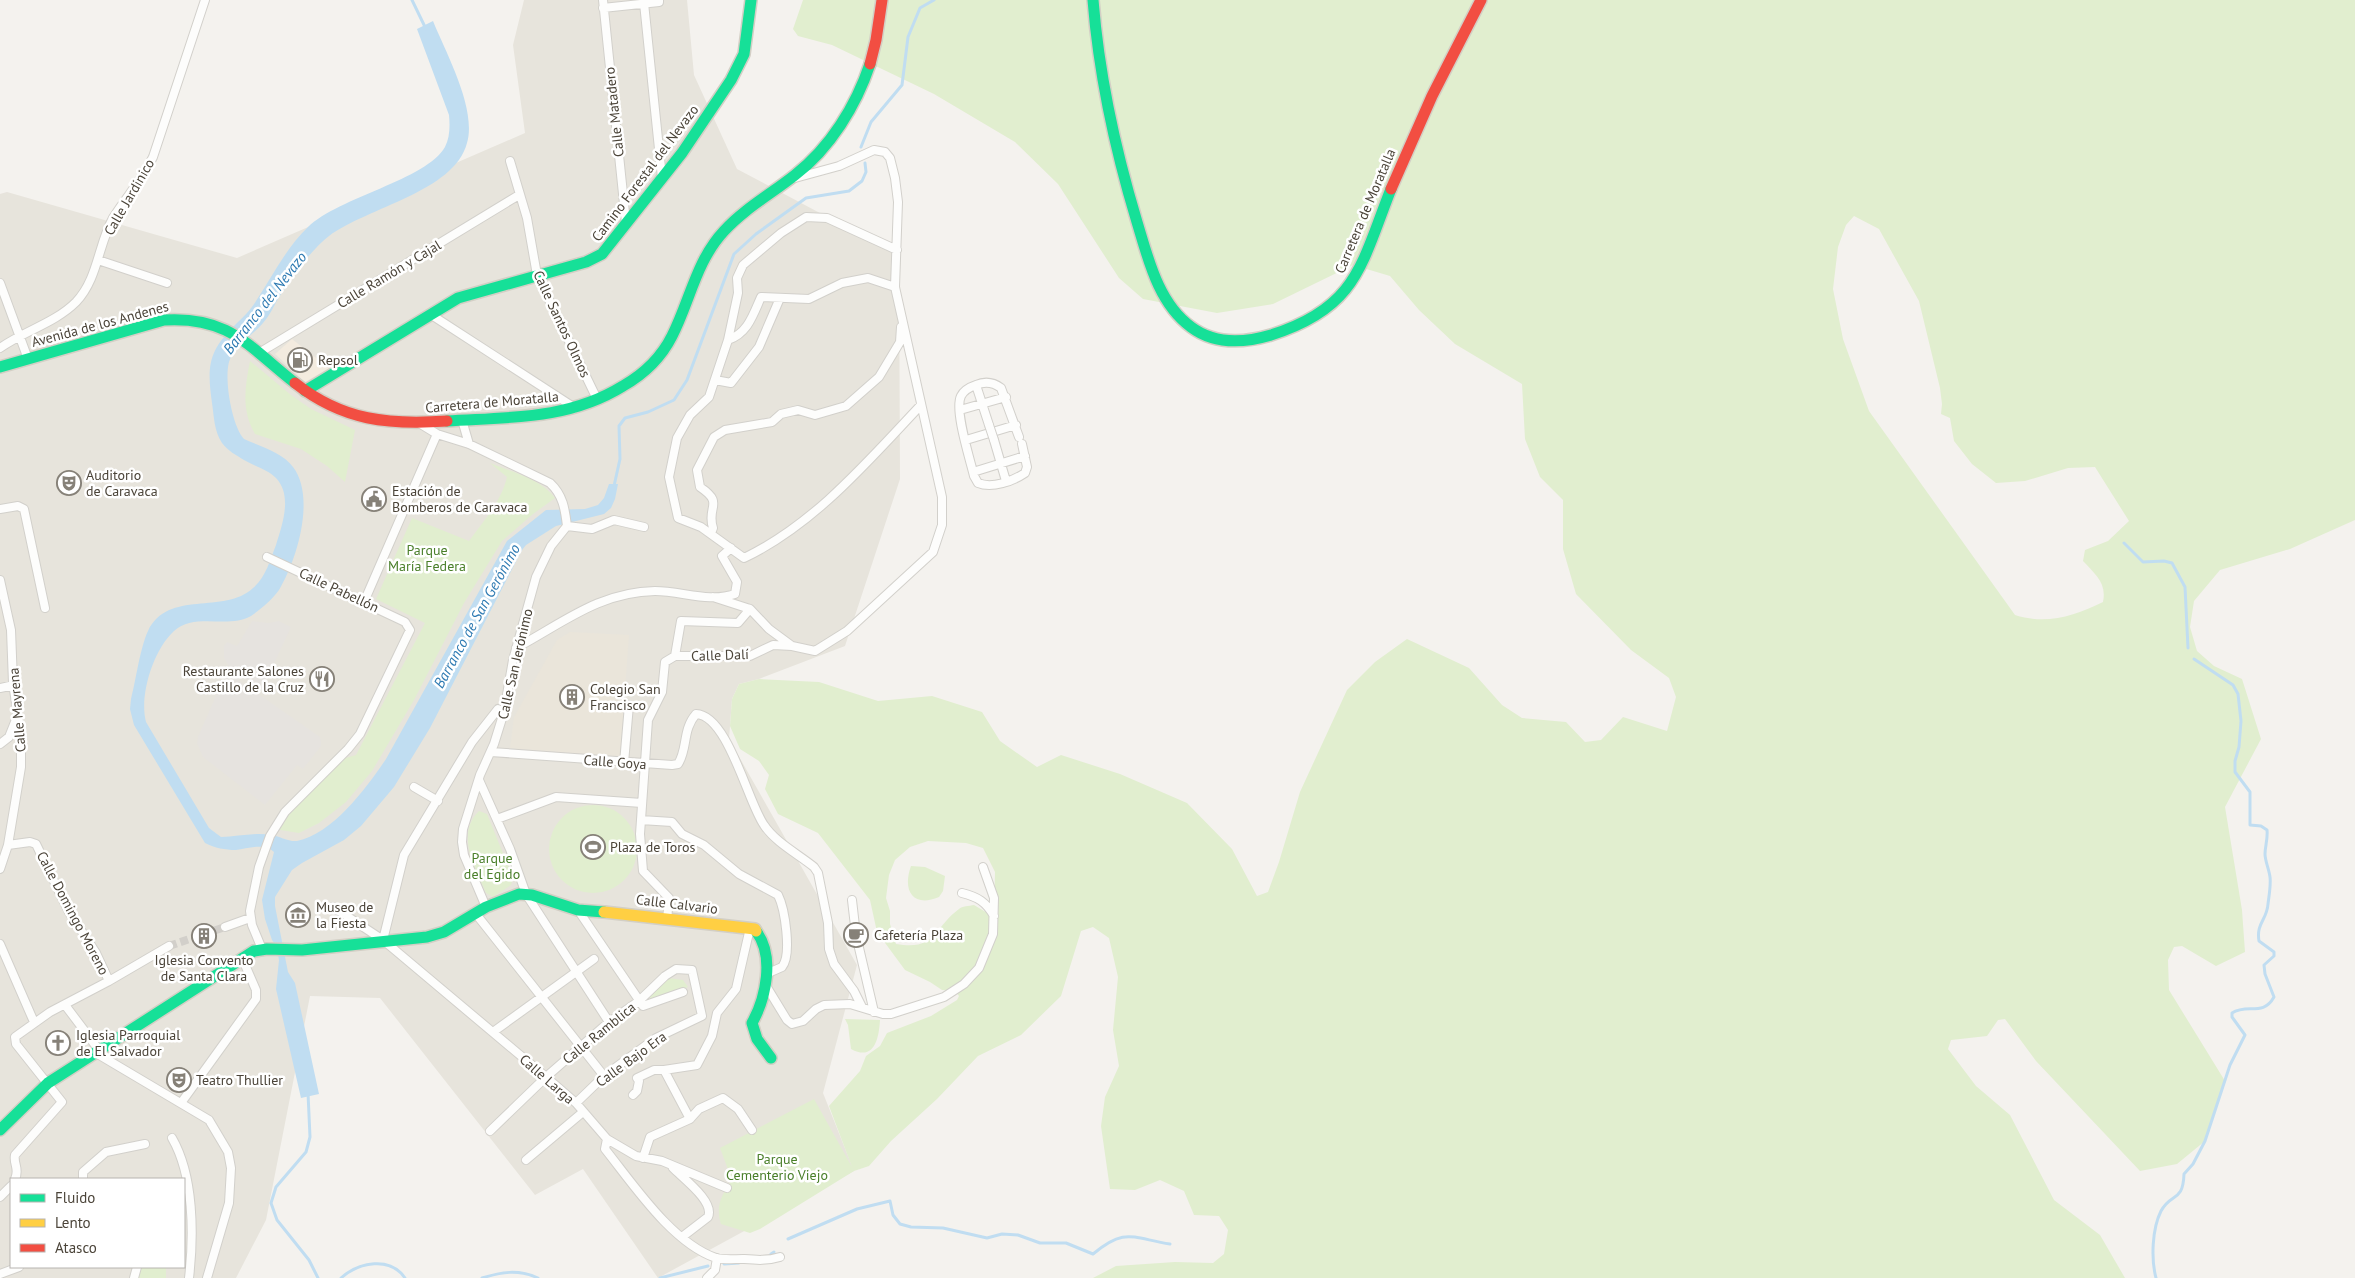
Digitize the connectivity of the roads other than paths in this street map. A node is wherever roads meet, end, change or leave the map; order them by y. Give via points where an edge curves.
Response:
1 (205, 0) edge
2 (751, 0) edge
3 (882, 0) edge
4 (1093, 0) edge
5 (1481, 0) edge
6 (659, 1) edge
7 (644, 3) junction
8 (603, 4) edge
9 (510, 161) dead end
10 (662, 178) junction
11 (788, 179) junction
12 (519, 195) junction
13 (626, 223) junction
14 (896, 250) junction
15 (98, 260) junction
16 (537, 275) junction
17 (0, 283) edge
18 (167, 283) dead end
19 (895, 287) junction
20 (780, 298) junction
21 (430, 314) junction
22 (902, 314) junction
23 (21, 335) junction
24 (728, 340) junction
25 (0, 348) edge
26 (255, 350) junction
27 (28, 359) junction
28 (0, 367) edge
29 (715, 380) junction
30 (976, 385) junction
31 (305, 391) junction
32 (1006, 397) junction
33 (597, 399) junction
34 (982, 404) junction
35 (921, 405) junction
36 (575, 408) junction
37 (960, 410) junction
38 (443, 422) junction
39 (419, 423) junction
40 (462, 423) junction
41 (1016, 425) junction
42 (438, 434) junction
43 (452, 438) junction
44 (966, 440) junction
45 (469, 444) junction
46 (1025, 456) junction
47 (1001, 464) junction
48 (973, 472) junction
49 (1006, 481) junction
50 (0, 509) edge
51 (566, 524) junction
52 (644, 527) dead end
53 (711, 534) junction
54 (731, 548) junction
55 (267, 556) dead end
56 (0, 580) edge
57 (713, 597) junction
58 (364, 602) junction
59 (45, 608) dead end
60 (750, 609) junction
61 (792, 646) junction
62 (516, 648) junction
63 (675, 656) junction
64 (14, 685) junction
65 (0, 688) edge
66 (628, 705) dead end
67 (504, 712) junction
68 (18, 716) junction
69 (0, 744) edge
70 (491, 752) junction
71 (624, 763) junction
72 (645, 764) junction
73 (479, 780) junction
74 (414, 787) dead end
75 (438, 801) junction
76 (642, 803) junction
77 (497, 819) junction
78 (641, 820) junction
79 (8, 845) junction
80 (983, 867) dead end
81 (0, 869) edge
82 (518, 872) junction
83 (962, 893) dead end
84 (526, 894) junction
85 (511, 897) junction
86 (852, 900) dead end
87 (333, 907) dead end
88 (486, 908) junction
89 (578, 910) junction
90 (476, 914) junction
91 (250, 918) junction
92 (995, 918) junction
93 (667, 920) junction
94 (225, 927) tunnel mouth
95 (750, 928) junction
96 (383, 940) junction
97 (0, 944) edge
98 (169, 946) tunnel mouth
99 (273, 950) junction
100 (242, 958) junction
101 (594, 959) dead end
102 (692, 970) joint
103 (577, 972) junction
104 (766, 979) junction
105 (109, 981) junction
106 (683, 992) dead end
107 (543, 997) junction
108 (639, 1000) junction
109 (65, 1005) junction
110 (862, 1007) junction
111 (874, 1012) junction
112 (34, 1022) junction
113 (609, 1022) junction
114 (493, 1032) junction
115 (580, 1047) junction
116 (98, 1052) junction
117 (771, 1058) dead end
118 (664, 1070) junction
119 (604, 1076) junction
120 (546, 1077) junction
121 (48, 1083) junction
122 (633, 1095) dead end
123 (181, 1103) junction
124 (576, 1103) junction
125 (583, 1112) junction
126 (690, 1119) junction
127 (0, 1130) edge
128 (752, 1130) dead end
129 (490, 1131) dead end
130 (172, 1138) dead end
131 (607, 1140) junction
132 (145, 1144) dead end
133 (643, 1158) junction
134 (526, 1160) dead end
135 (672, 1166) junction
136 (15, 1178) edge
137 (83, 1178) edge
138 (184, 1178) edge
139 (185, 1181) edge
140 (10, 1187) edge
141 (726, 1188) dead end
142 (0, 1197) edge
143 (682, 1237) junction
144 (780, 1257) dead end
145 (717, 1258) junction
146 (17, 1268) edge
147 (0, 1274) edge
148 (189, 1278) edge
149 (207, 1278) edge
150 (707, 1278) edge

1 - 15 street, Calle Jardinico via 152,157 142,178 113,220
2 - 10 main road, Camino Forestal del Nevazo via 746,44 737,71
3 - 11 main road, Carretera de Moratalla via 873,52 858,88 826,143 806,166
4 - 5 main road, Carretera de Moratalla via 1097,56 1119,158 1160,287 1175,311 1193,329 1214,339 1242,343 1296,325 1329,306 1347,290 1363,262 1420,119
6 - 7 street
7 - 8 street
7 - 10 street
8 - 13 street, Calle Matadero
9 - 12 street, Calle Santos Olmos
10 - 13 main road, Camino Forestal del Nevazo
11 - 14 street via 830,169 874,150 885,152 890,158 898,202
11 - 33 main road, Carretera de Moratalla via 734,221 709,249 670,341 656,361 638,376
12 - 16 street, Calle Santos Olmos via 527,218
12 - 26 street, Calle Ramón y Cajal
13 - 16 main road, Camino Forestal del Nevazo via 598,257
14 - 19 street
14 - 24 street via 826,218 812,216 801,220 757,252 739,271
15 - 18 street
15 - 23 street, Calle Jardinico via 77,301 64,312
16 - 21 main road, Camino Forestal del Nevazo via 470,294
16 - 33 street, Calle Santos Olmos
17 - 23 street
19 - 20 street via 868,278 842,283 809,299
19 - 22 street
20 - 24 street via 760,297 748,325 738,336
20 - 29 street via 759,347 731,383
21 - 31 main road, Camino Forestal del Nevazo
21 - 36 street
22 - 35 street
22 - 53 street via 900,342 879,377 846,406 815,415 798,410 781,414 772,422 724,430 714,437 696,470 700,487 715,501
23 - 25 street, Calle Jardinico
23 - 27 street
24 - 29 street
26 - 27 main road, Avenida de los Andenes via 221,326 198,318 173,318
26 - 31 main road, Avenida de los Andenes
27 - 28 main road, Avenida de los Andenes
29 - 53 street via 709,397 690,415 677,438 669,477 678,518
30 - 32 street via 996,383
30 - 34 street
30 - 37 street via 961,395
31 - 39 main road, Carretera de Moratalla via 327,405 356,416
32 - 34 street
32 - 41 street
33 - 36 main road, Carretera de Moratalla
34 - 37 street
34 - 47 street, bridge
35 - 54 street via 862,467 773,544 744,558
35 - 61 street via 942,497 942,525 933,552 847,631 815,651
36 - 40 main road, Carretera de Moratalla
37 - 44 street
38 - 39 main road, Carretera de Moratalla
38 - 40 main road, Carretera de Moratalla
38 - 42 street via 434,425
39 - 42 street
40 - 43 street via 461,433
40 - 45 street
41 - 44 street
41 - 46 street
42 - 43 street
42 - 58 street
43 - 45 street
44 - 48 street
45 - 51 street via 550,483 560,494
46 - 47 street
46 - 49 street via 1026,474
47 - 48 street
47 - 49 street
48 - 49 street via 978,483 985,486
50 - 59 street via 18,506 24,510
51 - 52 street via 592,529 614,520
51 - 62 street, Calle San Jerónimo via 542,562
53 - 54 street
54 - 57 street via 722,556 734,574 737,590 735,594
55 - 58 street, Calle Pabellón
56 - 64 street, Calle Mayrena via 11,630
57 - 60 street
57 - 62 street via 656,591 617,596 575,612
58 - 91 street, Calle Pabellón via 405,622 409,633 360,734 286,812 274,829 262,859
60 - 61 street
60 - 63 street via 738,623 680,621
61 - 63 street, Calle Dalí via 773,645 750,656
62 - 67 street, Calle San Jerónimo
63 - 72 street via 665,662 662,692 648,720
64 - 65 street
64 - 68 street, Calle Mayrena
66 - 71 street
67 - 70 street, Calle San Jerónimo
67 - 75 street via 498,709 472,742
68 - 69 street via 9,737
68 - 79 street, Calle Mayrena via 21,767
70 - 71 street, Calle Goya
70 - 73 street, Calle San Jerónimo
71 - 72 street, Calle Goya
72 - 76 street
72 - 110 street, Calle Goya via 678,764 691,720 696,714 703,714 712,722 731,750 764,826 818,873 828,923 829,949 834,964
73 - 77 street
73 - 88 street, Calle San Jerónimo via 462,842 469,870
74 - 75 street
75 - 96 street via 404,855
76 - 77 street via 556,797
76 - 78 street
77 - 82 street
78 - 93 street via 641,864 648,877 669,898
78 - 104 street via 672,822 682,834 704,844 739,874 778,895 785,919 786,958 782,967
79 - 81 street, Calle Mayrena
79 - 105 street, Calle Domingo Moreno via 36,844 69,912 96,953
80 - 92 street via 994,898
82 - 84 street
82 - 85 street via 517,887
83 - 92 street via 980,899
84 - 85 main road
84 - 89 main road, Calle Calvario
84 - 103 street
85 - 88 main road
86 - 111 street via 856,935
87 - 96 street, Calle Larga
88 - 90 main road
89 - 93 main road, Calle Calvario
89 - 108 street
90 - 96 main road via 435,935
90 - 107 street
91 - 94 street
91 - 99 street
92 - 111 street via 988,949 979,968 964,984 944,997 891,1014
93 - 95 main road, Calle Calvario
95 - 104 main road via 760,932
95 - 118 street via 736,989 717,1013 712,1036 697,1065
96 - 99 main road
96 - 114 street, Calle Larga
97 - 112 street
98 - 105 street
99 - 100 main road
100 - 116 main road
100 - 123 street via 256,990 256,999
101 - 103 street
102 - 108 street, Calle Ramblica via 676,969
102 - 119 street, Calle Bajo Era via 702,1016 656,1038
103 - 107 street
103 - 113 street
104 - 110 street via 792,1024 803,1021 824,1005
104 - 117 main road via 752,1023 757,1039
105 - 109 street
106 - 108 street via 643,1006
107 - 114 street
107 - 115 street
108 - 113 street, Calle Ramblica
109 - 112 street
109 - 116 street
110 - 111 street
112 - 121 street via 15,1037 15,1041
113 - 115 street, Calle Ramblica
114 - 120 street, Calle Larga
115 - 119 street
115 - 120 street, Calle Ramblica
116 - 121 main road
116 - 123 street
118 - 122 street via 654,1070 637,1078 637,1091
118 - 126 street
119 - 124 street, Calle Bajo Era
120 - 124 street, Calle Larga
120 - 129 street, Calle Ramblica
121 - 127 main road
121 - 136 street via 62,1102 15,1155 18,1169
123 - 149 street via 209,1120 228,1152 231,1168 229,1203
124 - 125 street, Calle Larga
125 - 131 street, Calle Larga
125 - 134 street
126 - 128 street via 699,1109 723,1098 738,1110
126 - 133 street via 650,1137
130 - 138 street
131 - 133 street, Calle Larga
131 - 143 street via 605,1149
132 - 137 street via 106,1152 83,1172
133 - 135 street, Calle Larga
135 - 141 street, Calle Larga
135 - 143 street via 709,1203 711,1212
139 - 148 street via 192,1233
140 - 142 street
143 - 145 street
144 - 145 street via 768,1261
145 - 150 street via 715,1270
146 - 147 street

